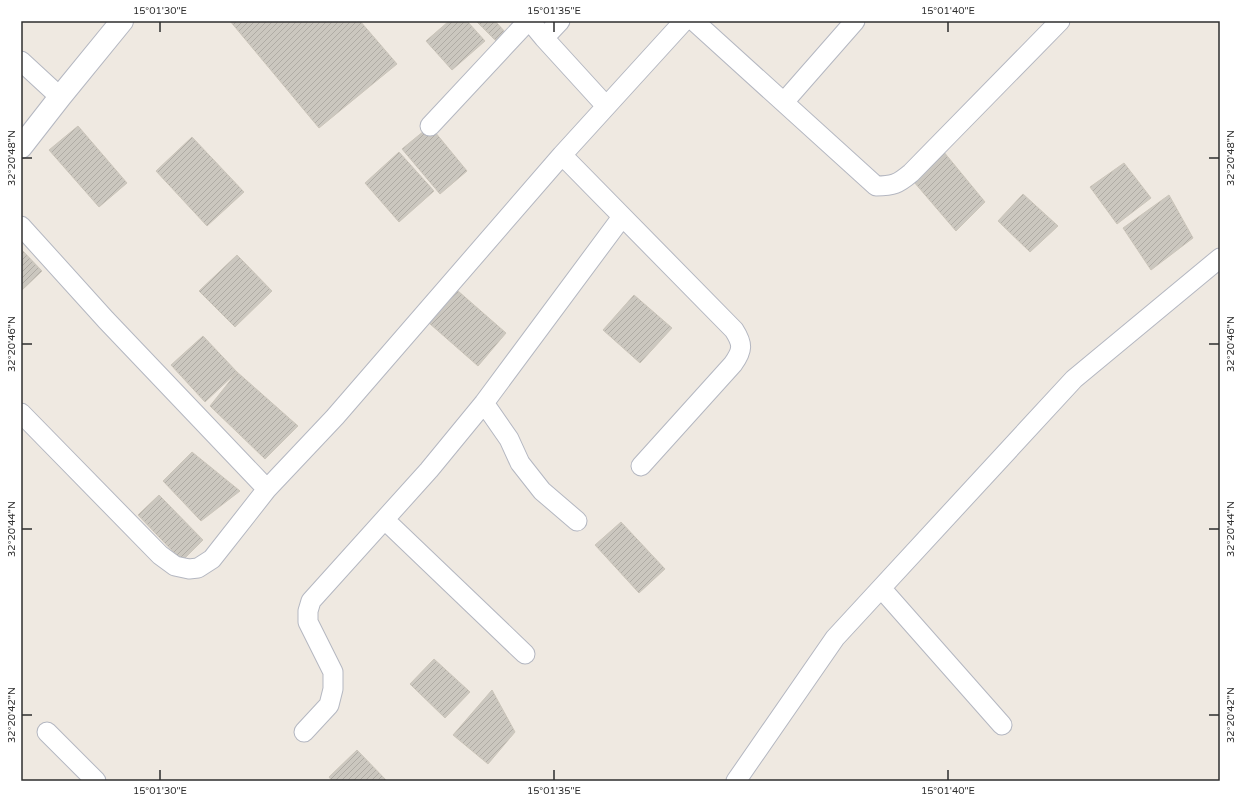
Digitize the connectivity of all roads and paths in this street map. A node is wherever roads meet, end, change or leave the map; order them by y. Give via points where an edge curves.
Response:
1 (122, 21) edge
2 (529, 21) edge
3 (560, 21) edge
4 (684, 21) edge
5 (694, 21) edge
6 (855, 21) edge
7 (1060, 21) edge
8 (544, 38) junction
9 (21, 61) edge
10 (60, 97) junction
11 (784, 102) junction
12 (606, 106) junction
13 (430, 126) dead end
14 (21, 147) edge
15 (562, 155) junction
16 (622, 217) junction
17 (21, 226) edge
18 (1220, 258) edge
19 (484, 403) junction
20 (21, 413) edge
21 (641, 466) dead end
22 (267, 490) junction
23 (385, 520) junction
24 (577, 521) dead end
25 (881, 588) junction
26 (526, 654) dead end
27 (1002, 725) dead end
28 (47, 732) dead end
29 (304, 732) dead end
30 (96, 781) edge
31 (736, 781) edge

1 - 10 main road
2 - 8 street
2 - 13 street
3 - 8 street
4 - 12 street
5 - 11 street
6 - 11 street
7 - 11 street via 911,173 900,182 888,186 876,186
8 - 12 street
9 - 10 street
10 - 14 main road
12 - 15 street
15 - 16 street
15 - 22 street via 335,417
16 - 19 street
16 - 21 street via 734,330 742,348 733,364
17 - 22 street
18 - 25 street via 1074,379
19 - 23 street
19 - 24 street via 509,439 520,463 542,492
20 - 22 street via 160,555 175,566 198,568 212,559
23 - 26 street
23 - 29 street via 311,601 308,622 333,672 333,689 329,704
25 - 27 street
25 - 31 street via 835,638
28 - 30 street

